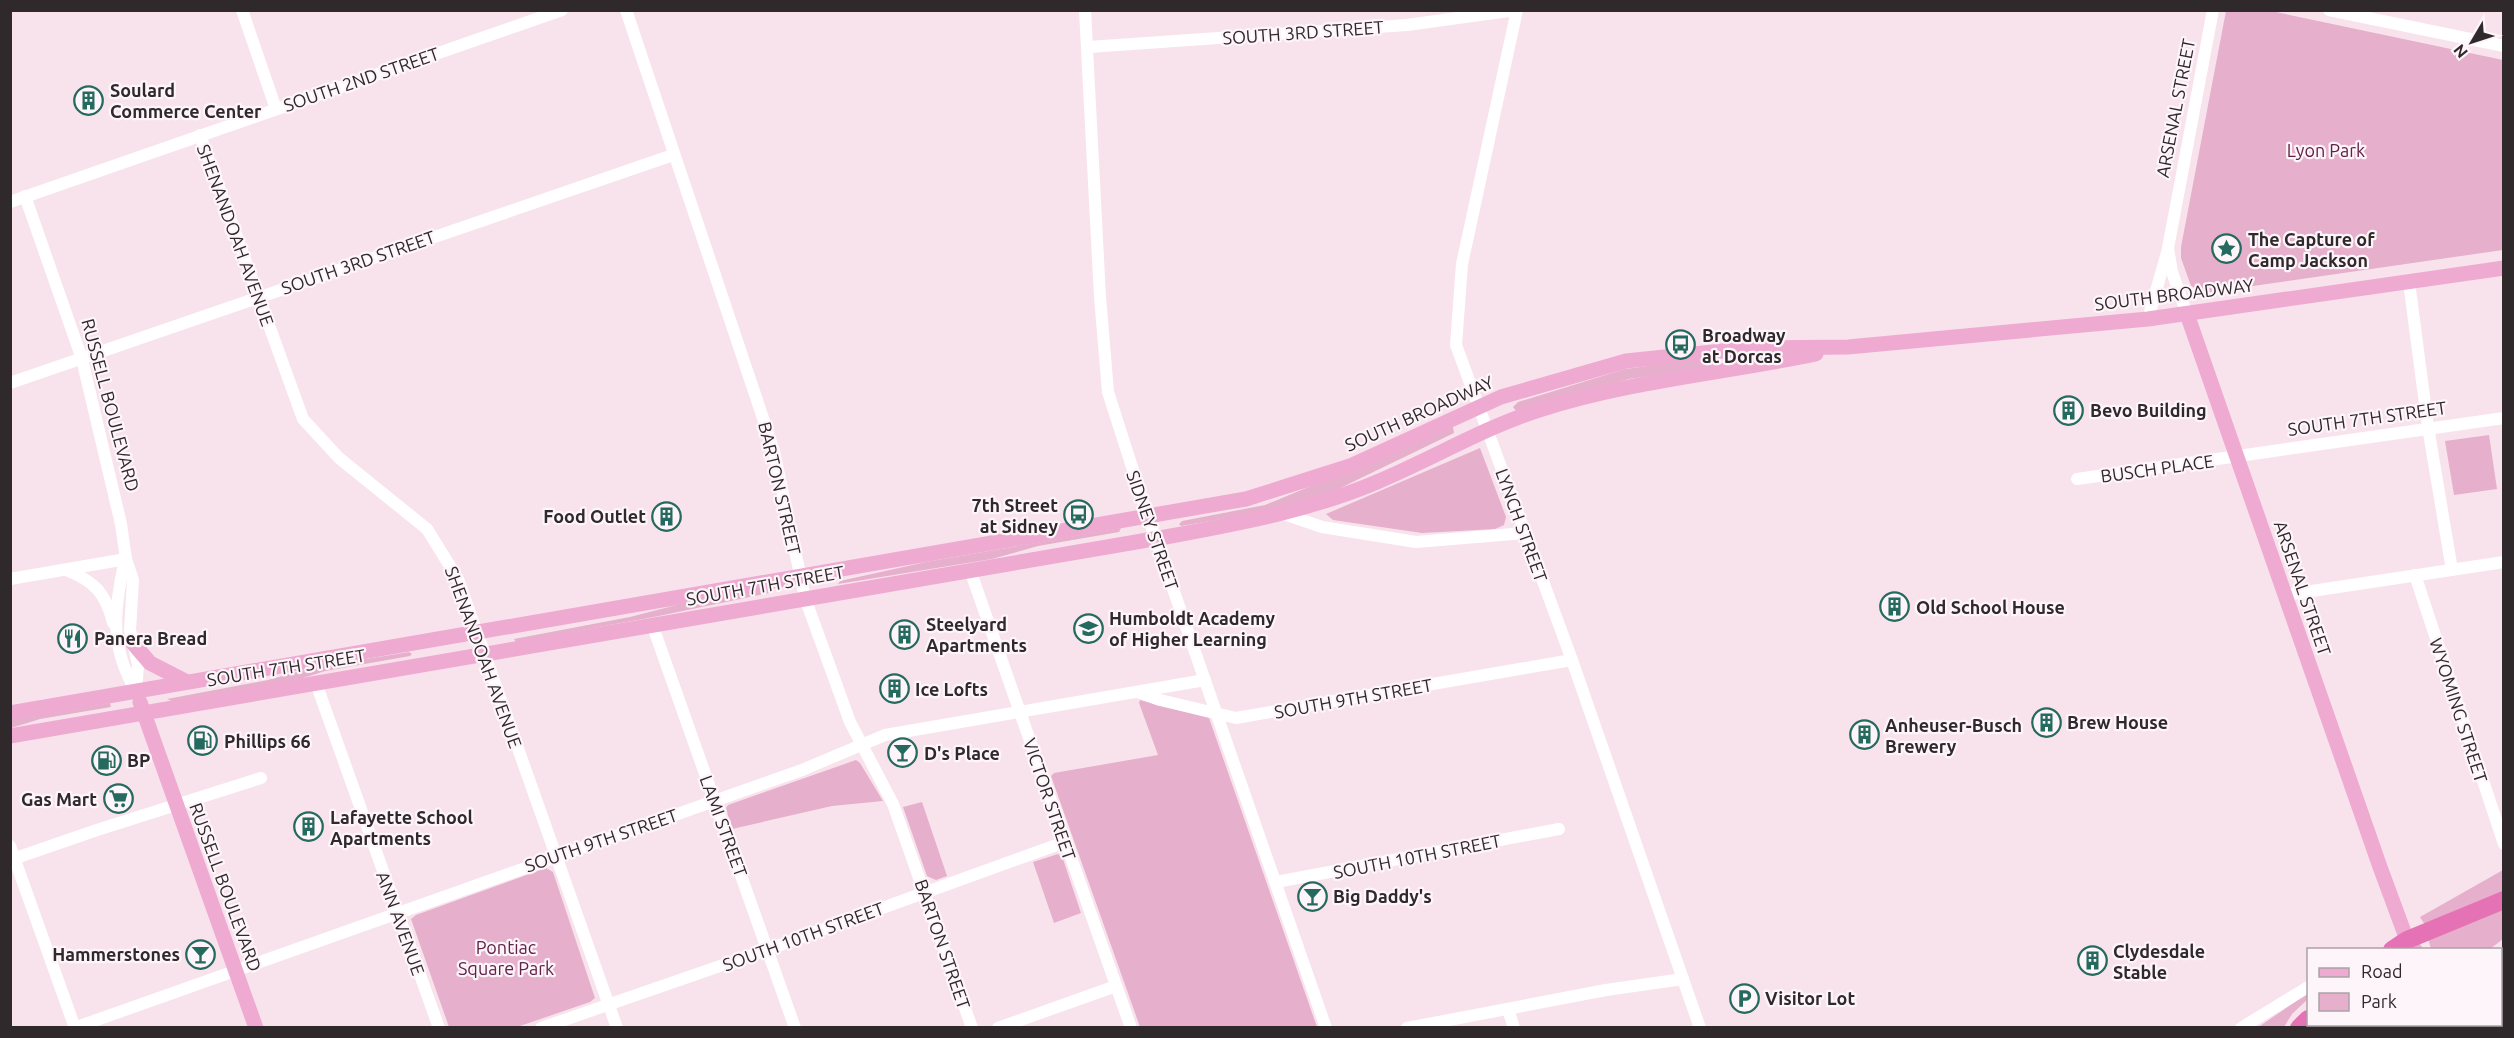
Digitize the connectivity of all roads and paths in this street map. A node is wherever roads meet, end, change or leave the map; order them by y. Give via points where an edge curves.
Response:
1 (242, 10) edge
2 (562, 10) edge
3 (626, 10) edge
4 (1085, 10) edge
5 (1516, 10) edge
6 (2213, 10) edge
7 (2329, 10) edge
8 (2504, 46) edge
9 (1089, 47) junction
10 (276, 109) junction
11 (200, 135) junction
12 (673, 155) junction
13 (25, 196) junction
14 (10, 202) edge
15 (2168, 248) junction
16 (2504, 268) edge
17 (2409, 282) junction
18 (257, 296) junction
19 (2187, 314) junction
20 (2148, 319) junction
21 (1848, 347) junction
22 (82, 359) junction
23 (10, 383) edge
24 (1479, 405) junction
25 (2504, 418) edge
26 (2428, 427) junction
27 (1487, 430) junction
28 (2237, 457) junction
29 (2077, 479) dead end
30 (1223, 504) joint
31 (1284, 514) junction
32 (1148, 517) junction
33 (1525, 533) junction
34 (1156, 538) junction
35 (126, 559) junction
36 (2504, 562) edge
37 (65, 569) junction
38 (970, 570) junction
39 (2451, 570) junction
40 (2415, 575) junction
41 (800, 577) junction
42 (10, 579) edge
43 (2285, 595) junction
44 (805, 598) junction
45 (652, 624) junction
46 (115, 629) junction
47 (477, 634) junction
48 (132, 642) junction
49 (484, 654) junction
50 (1572, 660) junction
51 (1205, 680) junction
52 (188, 682) junction
53 (316, 683) junction
54 (136, 691) junction
55 (1137, 691) junction
56 (1020, 711) junction
57 (144, 712) junction
58 (10, 713) edge
59 (1217, 715) junction
60 (10, 736) edge
61 (862, 745) junction
62 (261, 778) dead end
63 (714, 800) junction
64 (177, 805) junction
65 (1559, 829) dead end
66 (1065, 842) junction
67 (2504, 844) edge
68 (10, 846) edge
69 (555, 855) junction
70 (13, 859) edge
71 (1276, 882) junction
72 (924, 892) junction
73 (2504, 900) edge
74 (397, 912) junction
75 (2405, 947) edge
76 (768, 949) junction
77 (235, 970) junction
78 (1683, 980) junction
79 (1116, 986) junction
80 (2307, 988) edge
81 (609, 1004) junction
82 (1508, 1009) junction
83 (75, 1027) edge
84 (256, 1028) edge
85 (439, 1028) edge
86 (541, 1028) edge
87 (617, 1028) edge
88 (795, 1028) edge
89 (972, 1028) edge
90 (998, 1028) edge
91 (1131, 1028) edge
92 (1326, 1028) edge
93 (1407, 1028) edge
94 (1514, 1028) edge
95 (1700, 1028) edge
96 (2241, 1028) edge

1 - 10 street
2 - 10 street, SOUTH 2ND STREET
3 - 12 street, BARTON STREET
4 - 9 street, SIDNEY STREET
5 - 9 street, SOUTH 3RD STREET via 1407,25
5 - 24 street, LYNCH STREET via 1462,264 1456,345
6 - 15 street, ARSENAL STREET
7 - 8 street
9 - 32 street, SIDNEY STREET via 1108,392
10 - 11 street, SOUTH 2ND STREET
11 - 13 street, SOUTH 2ND STREET
11 - 18 street, SHENANDOAH AVENUE
12 - 18 street, SOUTH 3RD STREET
12 - 41 street, BARTON STREET via 774,451
13 - 14 street, SOUTH 2ND STREET
13 - 22 street, RUSSELL BOULEVARD
15 - 19 street, ARSENAL STREET
15 - 20 street, ARSENAL STREET
16 - 17 main road, SOUTH BROADWAY
17 - 19 main road, SOUTH BROADWAY
17 - 26 street
18 - 22 street, SOUTH 3RD STREET
18 - 47 street, SHENANDOAH AVENUE via 303,419 339,458 427,529 458,579
19 - 20 main road, SOUTH BROADWAY
19 - 28 main road, ARSENAL STREET
20 - 21 main road, SOUTH BROADWAY
21 - 24 main road, SOUTH BROADWAY via 1747,349 1626,362
21 - 27 main road, SOUTH BROADWAY via 1595,395
22 - 23 street, SOUTH 3RD STREET
22 - 35 street, RUSSELL BOULEVARD
24 - 27 street, LYNCH STREET
24 - 30 main road, SOUTH BROADWAY via 1350,466 1268,494
25 - 26 street, SOUTH 7TH STREET
26 - 28 street, SOUTH 7TH STREET
26 - 39 street
27 - 31 main road, SOUTH BROADWAY via 1377,483
27 - 33 street, LYNCH STREET
28 - 29 street, BUSCH PLACE
28 - 43 main road, ARSENAL STREET
30 - 32 main road, SOUTH 7TH STREET
31 - 33 street, SOUTH 7TH STREET via 1322,526 1416,542
31 - 34 main road, SOUTH 7TH STREET
32 - 34 street, SIDNEY STREET
32 - 41 main road, SOUTH 7TH STREET
33 - 50 street, LYNCH STREET
34 - 38 main road, SOUTH 7TH STREET
34 - 51 street, SIDNEY STREET
35 - 37 street
35 - 46 street, RUSSELL BOULEVARD
35 - 48 street, RUSSELL BOULEVARD via 133,580
36 - 39 street
37 - 42 street
37 - 46 street via 98,588
38 - 44 main road, SOUTH 7TH STREET
38 - 56 street, VICTOR STREET
39 - 40 street
40 - 43 street
40 - 67 street, WYOMING STREET
41 - 44 street, BARTON STREET
41 - 47 main road, SOUTH 7TH STREET
43 - 75 main road, ARSENAL STREET
44 - 45 main road, SOUTH 7TH STREET
44 - 61 street, BARTON STREET
45 - 49 main road, SOUTH 7TH STREET
45 - 63 street, LAMI STREET
46 - 54 street, RUSSELL BOULEVARD via 119,655
47 - 49 street, SHENANDOAH AVENUE
47 - 52 main road, SOUTH 7TH STREET
48 - 52 main road via 150,663
48 - 54 street, RUSSELL BOULEVARD via 138,665
49 - 53 main road, SOUTH 7TH STREET
49 - 69 street, SHENANDOAH AVENUE
50 - 59 street, SOUTH 9TH STREET via 1252,716
50 - 78 street, LYNCH STREET
51 - 55 street, SOUTH 9TH STREET
51 - 59 street, SIDNEY STREET
52 - 54 main road, SOUTH 7TH STREET
53 - 57 main road, SOUTH 7TH STREET
53 - 74 street, ANN AVENUE
54 - 57 main road, RUSSELL BOULEVARD
54 - 58 main road, SOUTH 7TH STREET
55 - 56 street, SOUTH 9TH STREET
55 - 59 street, SOUTH 9TH STREET
56 - 61 street, SOUTH 9TH STREET via 885,735
56 - 66 street, VICTOR STREET
57 - 60 main road, SOUTH 7TH STREET
57 - 64 main road, RUSSELL BOULEVARD
59 - 71 street, SIDNEY STREET
61 - 63 street, SOUTH 9TH STREET
61 - 72 street, BARTON STREET via 893,804
62 - 64 street
63 - 69 street, SOUTH 9TH STREET
63 - 76 street, LAMI STREET
64 - 70 street
64 - 77 main road, RUSSELL BOULEVARD
65 - 71 street, SOUTH 10TH STREET
66 - 72 street, SOUTH 10TH STREET
66 - 79 street, VICTOR STREET
68 - 70 street
69 - 74 street, SOUTH 9TH STREET
69 - 81 street, SHENANDOAH AVENUE
70 - 83 street
71 - 92 street, SIDNEY STREET
72 - 76 street, SOUTH 10TH STREET
72 - 89 street, BARTON STREET
73 - 75 highway
74 - 77 street, SOUTH 9TH STREET
74 - 85 street, ANN AVENUE
76 - 81 street, SOUTH 10TH STREET
76 - 88 street, LAMI STREET
77 - 83 street, SOUTH 9TH STREET
77 - 84 main road, RUSSELL BOULEVARD
78 - 82 street
78 - 95 street, LYNCH STREET
79 - 90 street
79 - 91 street, VICTOR STREET
80 - 96 street
81 - 86 street, SOUTH 10TH STREET
81 - 87 street, SHENANDOAH AVENUE
82 - 93 street
82 - 94 street

